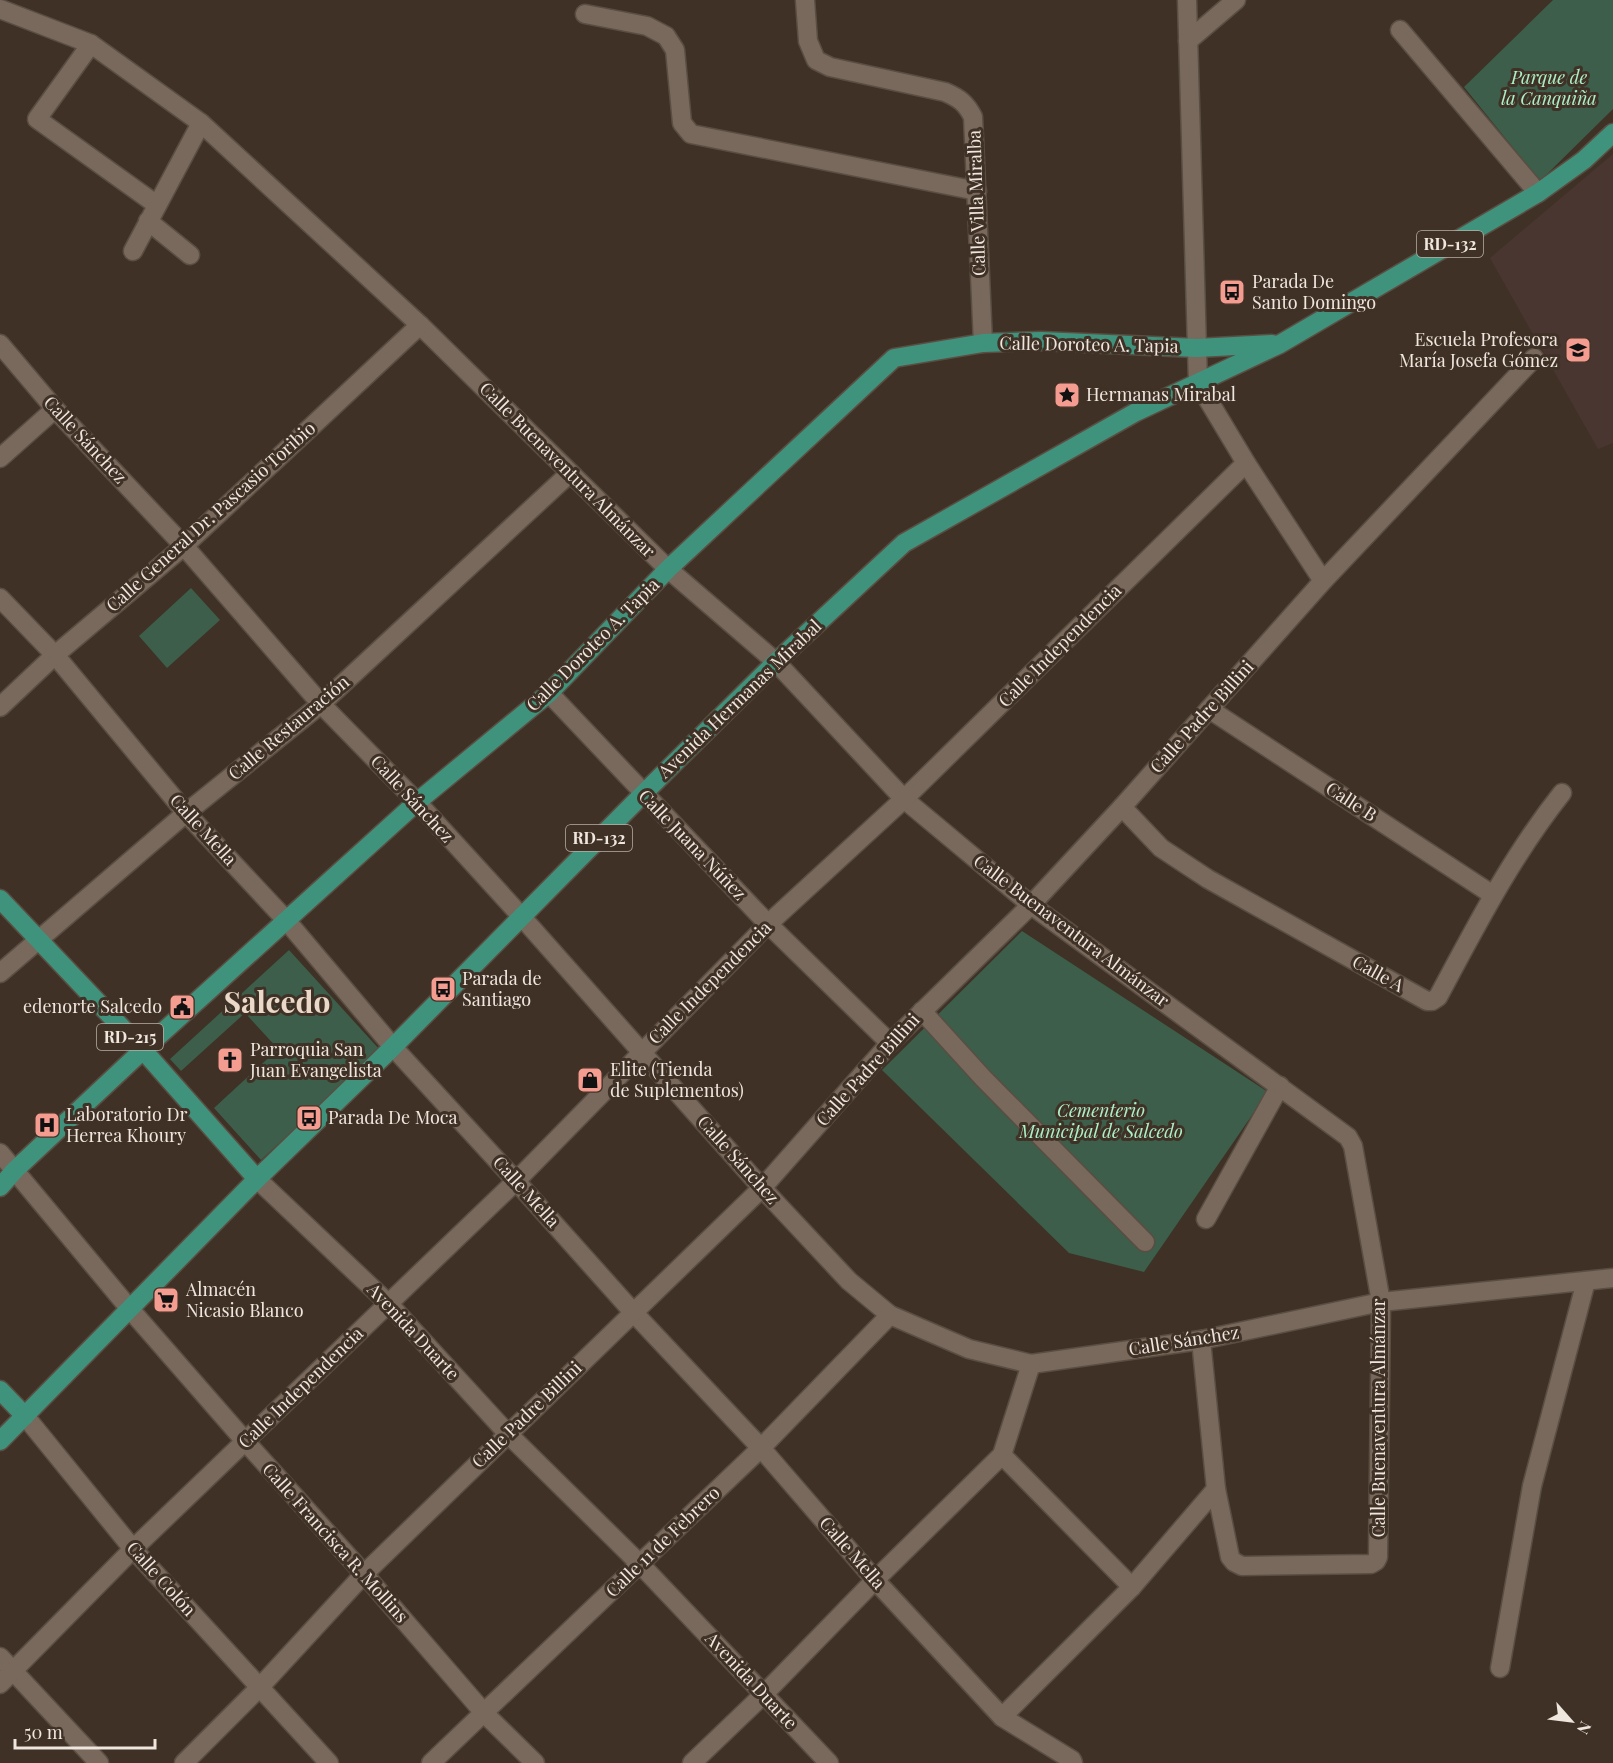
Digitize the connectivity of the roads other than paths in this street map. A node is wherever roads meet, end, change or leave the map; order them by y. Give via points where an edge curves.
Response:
1 (805, 0) edge
2 (1187, 0) edge
3 (1236, 0) edge
4 (0, 9) edge
5 (585, 14) dead end
6 (1400, 30) dead end
7 (1188, 41) junction
8 (92, 44) junction
9 (201, 123) junction
10 (1613, 133) edge
11 (977, 191) junction
12 (1538, 193) junction
13 (157, 205) junction
14 (148, 221) junction
15 (133, 251) dead end
16 (190, 255) dead end
17 (420, 325) junction
18 (983, 343) junction
19 (0, 344) edge
20 (1280, 344) junction
21 (1197, 348) junction
22 (1534, 358) dead end
23 (1198, 383) junction
24 (55, 410) junction
25 (0, 458) edge
26 (1246, 463) junction
27 (570, 473) junction
28 (184, 546) junction
29 (668, 569) junction
30 (1323, 581) junction
31 (0, 598) edge
32 (55, 655) junction
33 (776, 662) junction
34 (549, 693) junction
35 (321, 704) junction
36 (0, 707) edge
37 (1209, 709) junction
38 (1562, 793) dead end
39 (643, 794) junction
40 (904, 799) junction
41 (417, 802) junction
42 (1122, 807) junction
43 (186, 813) junction
44 (1493, 895) junction
45 (0, 899) edge
46 (1031, 905) junction
47 (521, 916) junction
48 (286, 920) junction
49 (768, 924) junction
50 (38, 941) junction
51 (0, 973) edge
52 (922, 1011) junction
53 (890, 1042) junction
54 (393, 1047) junction
55 (143, 1050) junction
56 (642, 1053) junction
57 (1280, 1086) junction
58 (0, 1153) edge
59 (15, 1170) junction
60 (257, 1179) junction
61 (516, 1181) junction
62 (0, 1187) edge
63 (762, 1188) junction
64 (1206, 1219) dead end
65 (1145, 1242) dead end
66 (1613, 1278) edge
67 (1586, 1281) junction
68 (1381, 1302) junction
69 (389, 1304) junction
70 (129, 1308) junction
71 (633, 1312) junction
72 (890, 1315) junction
73 (1202, 1340) junction
74 (1031, 1364) junction
75 (0, 1390) edge
76 (25, 1416) junction
77 (508, 1434) junction
78 (0, 1441) edge
79 (245, 1441) junction
80 (761, 1448) junction
81 (1002, 1455) junction
82 (1216, 1489) junction
83 (133, 1549) junction
84 (640, 1564) junction
85 (364, 1574) junction
86 (875, 1580) junction
87 (1132, 1587) junction
88 (0, 1657) edge
89 (1500, 1668) dead end
90 (13, 1671) junction
91 (0, 1684) edge
92 (260, 1687) junction
93 (764, 1694) junction
94 (485, 1714) junction
95 (1002, 1718) junction
96 (99, 1763) edge
97 (184, 1763) edge
98 (329, 1763) edge
99 (431, 1763) edge
100 (535, 1763) edge
101 (692, 1763) edge
102 (829, 1763) edge
103 (1073, 1763) edge

1 - 11 street, Calle Villa Miralba via 808,41 816,60 830,67 945,92 961,99 974,117
2 - 7 street
3 - 7 street
4 - 8 street, Calle Buenaventura Almánzar
5 - 11 street via 647,26 666,36 675,50 682,123 691,134
6 - 12 street
7 - 21 street
8 - 9 street, Calle Buenaventura Almánzar
8 - 13 street via 37,119
9 - 13 street
9 - 17 street, Calle Buenaventura Almánzar
10 - 12 main road, Avenida Hermanas Mirabal / RD-132
11 - 18 street, Calle Villa Miralba
12 - 20 main road, Avenida Hermanas Mirabal / RD-132
13 - 14 street
14 - 15 street
14 - 16 street
17 - 27 street, Calle Buenaventura Almánzar
17 - 28 street, Calle General Dr. Pascasio Toribio
18 - 21 main road, Calle Doroteo A. Tapia / RD-132 via 1041,341
18 - 29 main road, Calle Doroteo A. Tapia / RD-132 via 894,358
19 - 24 street, Calle Sánchez
20 - 21 main road, Calle Doroteo A. Tapia / RD-132
20 - 23 main road, Avenida Hermanas Mirabal / RD-132
21 - 23 street
22 - 30 street, Calle Padre Billini
23 - 26 street
23 - 33 main road, Avenida Hermanas Mirabal / RD-132 via 1136,412 904,543
24 - 25 street
24 - 28 street, Calle Sánchez
26 - 30 street
26 - 40 street, Calle Independencia
27 - 29 street, Calle Buenaventura Almánzar
27 - 35 street, Calle Restauración
28 - 32 street, Calle General Dr. Pascasio Toribio
28 - 35 street, Calle Sánchez
29 - 33 street, Calle Buenaventura Almánzar
29 - 34 main road, Calle Doroteo A. Tapia / RD-132
30 - 37 street, Calle Padre Billini
31 - 32 street, Calle Mella
32 - 36 street, Calle General Dr. Pascasio Toribio
32 - 43 street, Calle Mella
33 - 39 main road, Avenida Hermanas Mirabal / RD-132
33 - 40 street, Calle Buenaventura Almánzar
34 - 39 street, Calle Juana Núñez
34 - 41 main road, Calle Doroteo A. Tapia / RD-132
35 - 41 street, Calle Sánchez
35 - 43 street, Calle Restauración
37 - 42 street, Calle Padre Billini
37 - 44 street, Calle B
38 - 44 street, Calle A via 1534,829
39 - 47 main road, Avenida Hermanas Mirabal / RD-132
39 - 49 street, Calle Juana Núñez
40 - 46 street, Calle Buenaventura Almánzar
40 - 49 street, Calle Independencia
41 - 47 street, Calle Sánchez
41 - 48 main road, Calle Doroteo A. Tapia / RD-132
42 - 44 street, Calle A via 1161,848 1208,879 1427,1001 1438,997
42 - 46 street, Calle Padre Billini
43 - 48 street, Calle Mella
43 - 50 street, Calle Restauración
45 - 50 main road, Avenida Duarte / RD-215
46 - 52 street, Calle Padre Billini
46 - 57 street, Calle Buenaventura Almánzar
47 - 54 main road, Avenida Hermanas Mirabal / RD-132
47 - 56 street, Calle Sánchez
48 - 54 street, Calle Mella
48 - 55 main road, Calle Doroteo A. Tapia / RD-132
49 - 53 street, Calle Juana Núñez
49 - 56 street, Calle Independencia
50 - 51 street, Calle Restauración
50 - 55 main road, Avenida Duarte / RD-215
52 - 53 street, Calle Padre Billini
52 - 65 street
53 - 63 street, Calle Padre Billini
54 - 60 main road, Avenida Hermanas Mirabal / RD-132
54 - 61 street, Calle Mella
55 - 59 main road, Calle Doroteo A. Tapia / RD-132
55 - 60 main road, Avenida Duarte / RD-215
56 - 61 street, Calle Independencia
56 - 63 street, Calle Sánchez
57 - 64 street
57 - 68 street, Calle Buenaventura Almánzar via 1340,1130 1353,1146
58 - 59 street, Calle Francisca R. Mollins
59 - 62 main road, Calle Doroteo A. Tapia / RD-132
59 - 70 street, Calle Francisca R. Mollins
60 - 69 street, Avenida Duarte
60 - 70 main road, Avenida Hermanas Mirabal / RD-132
61 - 69 street, Calle Independencia
61 - 71 street, Calle Mella
63 - 71 street, Calle Padre Billini
63 - 72 street, Calle Sánchez via 849,1281
66 - 67 street, Calle Sánchez
67 - 68 street, Calle Sánchez
67 - 89 street via 1532,1486
68 - 73 street, Calle Sánchez
68 - 82 street, Calle Buenaventura Almánzar via 1376,1562 1242,1566 1230,1557
69 - 77 street, Avenida Duarte
69 - 79 street, Calle Independencia
70 - 76 main road, Avenida Hermanas Mirabal / RD-132
70 - 79 street, Calle Francisca R. Mollins
71 - 77 street, Calle Padre Billini
71 - 80 street, Calle Mella
72 - 74 street, Calle Sánchez via 969,1349
72 - 80 street, Calle 11 de Febrero
73 - 74 street, Calle Sánchez
73 - 82 street
74 - 81 street
75 - 76 main road, Calle Colón
76 - 78 main road, Avenida Hermanas Mirabal / RD-132
76 - 83 street, Calle Colón
77 - 84 street, Avenida Duarte
77 - 85 street, Calle Padre Billini
79 - 83 street, Calle Independencia
79 - 85 street, Calle Francisca R. Mollins
80 - 84 street, Calle 11 de Febrero
80 - 86 street, Calle Mella
81 - 86 street
81 - 87 street
82 - 87 street
83 - 90 street, Calle Independencia
83 - 92 street, Calle Colón
84 - 93 street, Avenida Duarte
84 - 94 street, Calle 11 de Febrero
85 - 92 street, Calle Padre Billini
85 - 94 street, Calle Francisca R. Mollins
86 - 93 street
86 - 95 street, Calle Mella
87 - 95 street
88 - 90 street
90 - 91 street, Calle Independencia
90 - 96 street
92 - 97 street, Calle Padre Billini
92 - 98 street, Calle Colón
93 - 101 street
93 - 102 street, Avenida Duarte
94 - 99 street, Calle 11 de Febrero
94 - 100 street, Calle Francisca R. Mollins
95 - 103 street, Calle Mella

